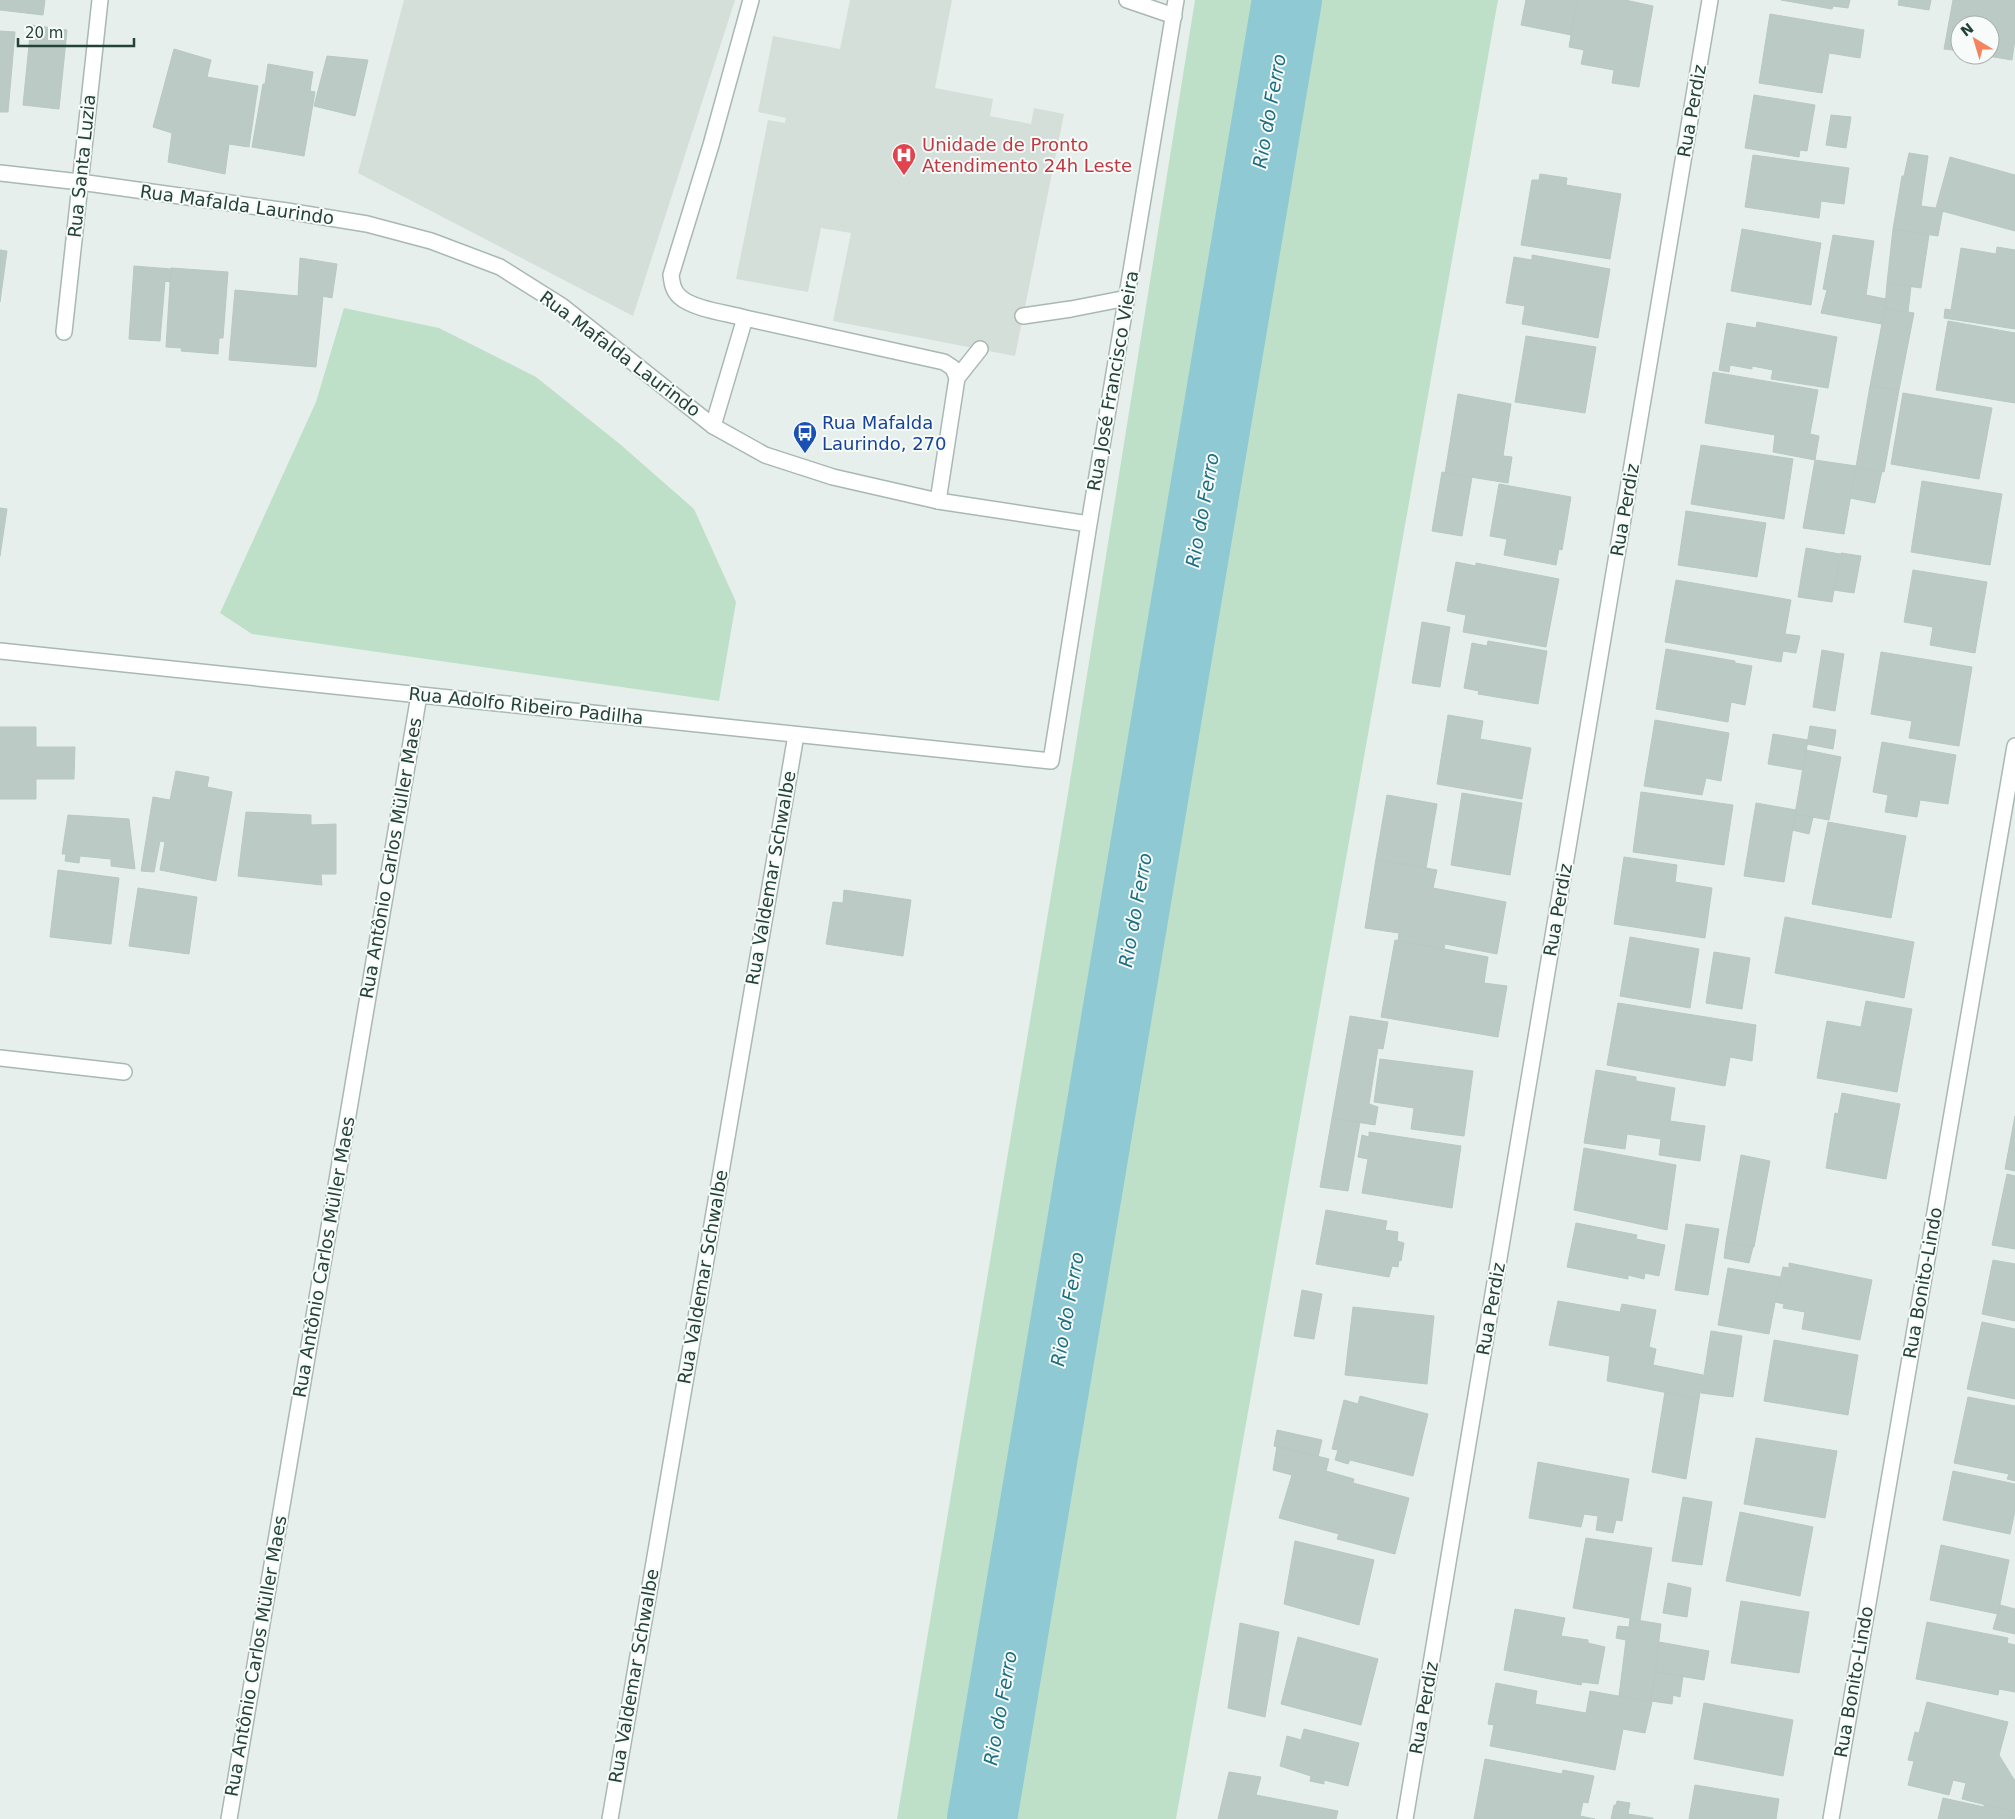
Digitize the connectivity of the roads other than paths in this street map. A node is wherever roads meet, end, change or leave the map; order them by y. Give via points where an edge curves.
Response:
1 (100, 0) edge
2 (751, 0) edge
3 (1127, 0) edge
4 (1176, 0) edge
5 (1710, 0) edge
6 (1174, 16) junction
7 (0, 173) edge
8 (80, 182) junction
9 (1127, 298) junction
10 (1024, 316) dead end
11 (745, 318) junction
12 (64, 332) dead end
13 (980, 349) dead end
14 (957, 378) junction
15 (713, 426) junction
16 (938, 501) junction
17 (1089, 524) junction
18 (0, 651) edge
19 (419, 695) junction
20 (796, 735) junction
21 (2015, 746) edge
22 (1051, 761) joint
23 (0, 1058) edge
24 (124, 1072) dead end
25 (229, 1819) edge
26 (610, 1819) edge
27 (1405, 1819) edge
28 (1831, 1819) edge

1 - 8 street, Rua Santa Luzia
2 - 11 street via 671,275 673,287 688,303
3 - 6 street
4 - 6 street, Rua José Francisco Vieira
5 - 27 street, Rua Perdiz
6 - 9 street, Rua José Francisco Vieira
7 - 8 street, Rua Mafalda Laurindo
8 - 12 street, Rua Santa Luzia
8 - 15 street, Rua Mafalda Laurindo via 366,224 431,241 500,267 562,306
9 - 10 street
9 - 17 street, Rua José Francisco Vieira
11 - 14 street via 944,362 953,368
11 - 15 street
13 - 14 street
14 - 16 street
15 - 16 street, Rua Mafalda Laurindo via 765,456 832,477
16 - 17 street, Rua Mafalda Laurindo
17 - 22 street, Rua José Francisco Vieira
18 - 19 street, Rua Adolfo Ribeiro Padilha
19 - 20 street, Rua Adolfo Ribeiro Padilha
19 - 25 street, Rua Antônio Carlos Müller Maes
20 - 22 street, Rua Adolfo Ribeiro Padilha
20 - 26 street, Rua Valdemar Schwalbe
21 - 28 street, Rua Bonito-Lindo
23 - 24 street

